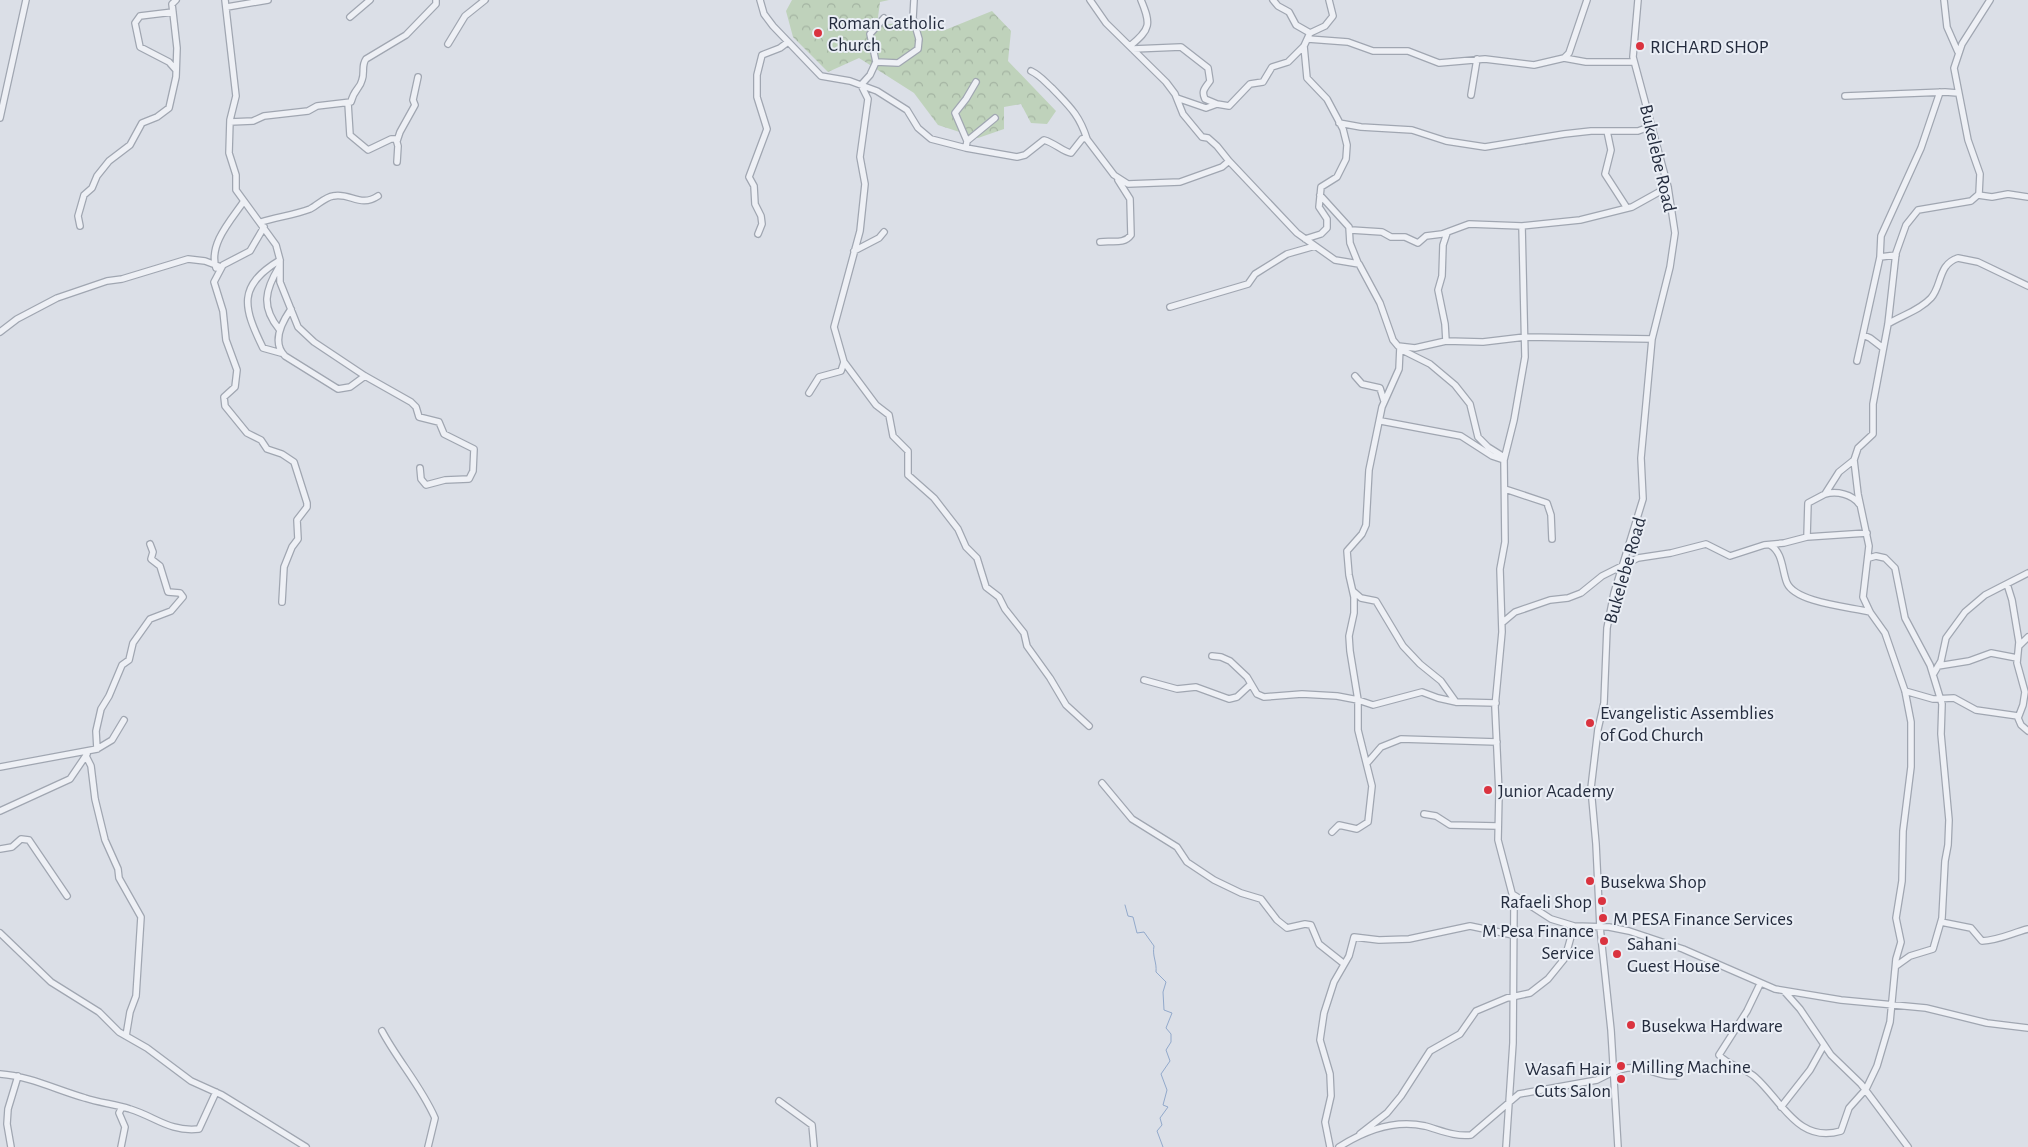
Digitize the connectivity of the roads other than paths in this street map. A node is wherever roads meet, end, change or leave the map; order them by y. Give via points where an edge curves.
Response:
1 (26, 0) edge
2 (176, 0) edge
3 (225, 0) edge
4 (268, 0) edge
5 (370, 0) edge
6 (436, 0) edge
7 (485, 0) edge
8 (760, 0) edge
9 (914, 0) edge
10 (1090, 0) edge
11 (1141, 0) edge
12 (1273, 0) edge
13 (1329, 0) edge
14 (1587, 0) edge
15 (1638, 0) edge
16 (1944, 0) edge
17 (1990, 0) edge
18 (227, 7) junction
19 (173, 12) junction
20 (350, 17) dead end
21 (884, 18) dead end
22 (1309, 36) junction
23 (788, 42) junction
24 (448, 44) dead end
25 (1304, 46) junction
26 (1131, 47) junction
27 (1958, 53) junction
28 (1564, 58) junction
29 (1477, 59) junction
30 (876, 62) junction
31 (1634, 62) junction
32 (176, 70) junction
33 (1031, 71) dead end
34 (418, 77) dead end
35 (976, 82) dead end
36 (861, 85) junction
37 (1940, 92) junction
38 (1958, 93) junction
39 (1471, 95) dead end
40 (1845, 96) dead end
41 (1177, 98) junction
42 (348, 103) junction
43 (1218, 104) junction
44 (0, 116) edge
45 (995, 118) dead end
46 (230, 122) junction
47 (1339, 123) junction
48 (1652, 126) junction
49 (1607, 131) junction
50 (1087, 140) junction
51 (397, 141) junction
52 (967, 141) junction
53 (966, 148) junction
54 (397, 162) dead end
55 (1229, 162) junction
56 (1118, 180) junction
57 (1668, 187) junction
58 (1320, 195) junction
59 (1978, 195) junction
60 (378, 196) dead end
61 (2028, 197) edge
62 (244, 201) junction
63 (1627, 208) junction
64 (262, 224) junction
65 (80, 226) dead end
66 (1522, 226) junction
67 (1351, 230) junction
68 (884, 232) dead end
69 (1447, 232) junction
70 (758, 234) dead end
71 (1305, 239) junction
72 (1100, 242) dead end
73 (1315, 246) junction
74 (854, 251) junction
75 (1896, 255) junction
76 (1880, 257) junction
77 (280, 262) junction
78 (1358, 263) junction
79 (218, 268) junction
80 (2028, 286) edge
81 (1170, 306) dead end
82 (291, 309) junction
83 (1888, 324) junction
84 (279, 329) junction
85 (0, 332) edge
86 (1863, 335) junction
87 (1525, 337) junction
88 (1652, 339) junction
89 (1446, 341) junction
90 (1400, 348) junction
91 (1883, 348) junction
92 (281, 353) junction
93 (1857, 361) dead end
94 (844, 362) junction
95 (365, 376) junction
96 (1355, 376) dead end
97 (809, 393) dead end
98 (1384, 403) junction
99 (1381, 421) junction
100 (1504, 459) junction
101 (1854, 460) junction
102 (420, 468) dead end
103 (1505, 489) junction
104 (1826, 494) junction
105 (1860, 506) junction
106 (1866, 533) junction
107 (1807, 538) junction
108 (1552, 539) dead end
109 (150, 544) dead end
110 (1770, 544) junction
111 (1869, 558) junction
112 (1623, 566) junction
113 (2028, 574) edge
114 (2007, 584) junction
115 (1353, 591) junction
116 (282, 602) dead end
117 (1870, 612) junction
118 (1502, 624) junction
119 (2028, 637) edge
120 (2019, 646) junction
121 (1212, 656) dead end
122 (2017, 658) junction
123 (1938, 666) junction
124 (1934, 673) junction
125 (2020, 673) junction
126 (1144, 680) dead end
127 (2028, 681) edge
128 (1251, 684) junction
129 (1906, 691) junction
130 (1941, 698) junction
131 (1358, 700) junction
132 (1456, 702) junction
133 (1496, 703) junction
134 (2018, 716) junction
135 (124, 720) dead end
136 (1089, 726) dead end
137 (2028, 731) edge
138 (1497, 742) junction
139 (97, 749) junction
140 (87, 754) junction
141 (1368, 762) junction
142 (0, 767) edge
143 (1102, 783) dead end
144 (0, 811) edge
145 (1424, 814) dead end
146 (1497, 826) junction
147 (1332, 832) dead end
148 (0, 849) edge
149 (1514, 895) junction
150 (68, 896) dead end
151 (1941, 922) junction
152 (1574, 926) junction
153 (1600, 927) junction
154 (2028, 929) edge
155 (0, 933) edge
156 (1513, 935) junction
157 (1343, 963) junction
158 (1896, 966) junction
159 (1760, 984) junction
160 (1784, 991) junction
161 (1514, 998) junction
162 (1893, 1004) junction
163 (2028, 1028) edge
164 (382, 1031) dead end
165 (126, 1036) junction
166 (1824, 1045) junction
167 (1613, 1073) junction
168 (0, 1074) edge
169 (1679, 1075) dead end
170 (18, 1076) junction
171 (1866, 1089) junction
172 (216, 1092) junction
173 (1510, 1100) junction
174 (779, 1101) dead end
175 (122, 1106) junction
176 (1781, 1107) junction
177 (1360, 1134) junction
178 (11, 1147) edge
179 (121, 1147) edge
180 (306, 1147) edge
181 (428, 1147) edge
182 (814, 1147) edge
183 (1330, 1147) edge
184 (1339, 1147) edge
185 (1506, 1147) edge
186 (1618, 1147) edge
187 (1908, 1147) edge

1 - 44 street
2 - 19 street via 172,4
3 - 18 street
4 - 18 street
5 - 20 street
6 - 42 street via 436,4 406,35 366,59 362,81
7 - 24 street via 465,16
8 - 23 street via 764,14
9 - 30 street via 913,21 919,39 917,52 898,64
10 - 26 street via 1106,23
11 - 26 street via 1149,19 1148,27
12 - 22 street via 1289,12 1296,25
13 - 22 street via 1332,18 1326,26
14 - 28 street via 1573,46
15 - 31 street, Bukelebe Road
16 - 27 street via 1947,27
17 - 27 street
18 - 46 street via 236,96
19 - 32 street via 178,41
19 - 32 street via 140,16 135,23 140,47 169,62
21 - 30 street via 870,34
22 - 25 street
22 - 29 street via 1348,42 1381,52 1408,51 1439,63
23 - 36 street via 821,76
23 - 70 street via 762,55 757,76 757,97 767,128 749,176 761,216
25 - 43 street via 1286,64 1271,68 1263,82 1250,84 1234,103 1229,106
25 - 47 street via 1307,78 1324,95
26 - 41 street via 1166,82
26 - 43 street via 1183,48 1208,68 1210,82 1203,94 1205,99
27 - 38 street via 1954,68
28 - 29 street via 1534,65
28 - 31 street via 1618,64
29 - 39 street
30 - 36 street
31 - 48 street, Bukelebe Road
32 - 65 street via 168,110 144,121 131,144 106,163 92,188 84,195 78,216
33 - 50 street via 1044,78 1067,102 1081,123
34 - 51 street via 413,100 415,105
35 - 52 street via 955,113
36 - 53 street via 904,108 918,128 931,138
36 - 74 street via 868,99 860,157 865,184 860,231
37 - 38 street
37 - 40 street
37 - 76 street via 1921,148 1910,166 1881,236
38 - 59 street via 1968,140 1979,170
41 - 43 street via 1206,108
41 - 55 street via 1186,118 1202,137 1218,146
42 - 46 street via 264,116 251,122
42 - 51 street via 349,134 365,149 391,139
45 - 52 street
46 - 62 street via 230,156 236,175 236,192
47 - 49 street via 1412,130 1446,141 1485,147 1553,135
47 - 58 street via 1347,145 1346,159 1335,180 1322,185
48 - 49 street via 1638,131
48 - 57 street, Bukelebe Road
49 - 63 street via 1611,150 1605,174
50 - 53 street via 1082,139 1069,153 1044,140 1025,155 1017,157
50 - 56 street
51 - 54 street
52 - 53 street
55 - 56 street via 1176,183 1133,184
55 - 71 street
56 - 72 street via 1130,199 1131,235 1122,242
57 - 63 street
57 - 88 street, Bukelebe Road via 1674,244
58 - 67 street
58 - 71 street via 1319,207 1327,219 1327,228 1321,234
59 - 61 street
59 - 75 street via 1971,201 1914,213
60 - 64 street via 360,201 332,196 293,215
62 - 64 street
62 - 79 street via 218,240 214,258
63 - 66 street via 1580,220
64 - 77 street via 276,245
64 - 79 street via 250,251
66 - 69 street via 1469,224
66 - 87 street
67 - 69 street via 1382,232 1417,243 1426,236
67 - 78 street via 1350,243
68 - 74 street via 880,238
69 - 89 street via 1438,288
71 - 73 street
73 - 78 street via 1335,260
73 - 81 street via 1287,254 1255,274 1248,284
74 - 94 street via 834,324
75 - 76 street
75 - 83 street
76 - 86 street
77 - 82 street via 280,282
77 - 84 street via 272,278 266,306
77 - 92 street via 259,275 247,299 250,322 263,348
78 - 90 street via 1385,312 1393,340
79 - 85 street via 205,261 188,260 107,281 57,298
79 - 116 street via 215,286 223,311 226,340 237,370 235,387 224,397 225,406 247,433 261,440 267,449 294,462 307,503 297,520 298,539 284,567
80 - 83 street via 1978,262 1954,259 1945,267 1932,298
82 - 84 street
82 - 95 street via 298,327 314,342
83 - 91 street
84 - 92 street
86 - 91 street
86 - 93 street
87 - 88 street
87 - 89 street via 1483,342
87 - 100 street via 1520,390
88 - 112 street, Bukelebe Road via 1641,458 1643,499
89 - 90 street via 1420,348
90 - 98 street via 1397,376
90 - 100 street via 1430,364 1455,385 1470,404 1478,437
91 - 101 street via 1873,404 1873,434 1858,448
92 - 95 street via 338,389 350,387
94 - 97 street via 841,371 819,377
94 - 136 street via 876,405 888,415 893,436 908,451 908,475 934,498 958,529 966,547 977,558 986,586 999,597 1024,633 1027,646 1066,706
95 - 102 street via 411,402 419,417 439,422 444,434 474,449 473,471 469,479 426,485 420,479
96 - 98 street via 1365,385 1380,388
98 - 99 street
99 - 100 street via 1461,436 1492,456
99 - 115 street via 1369,470 1366,525 1347,551
100 - 103 street
101 - 104 street via 1839,472
101 - 105 street
103 - 108 street via 1547,503
103 - 118 street via 1505,542 1499,577
104 - 105 street via 1833,492 1854,498
104 - 107 street via 1808,503
105 - 106 street
106 - 107 street
106 - 111 street
107 - 110 street
109 - 139 street via 151,559 160,566 168,592 180,593 183,597 170,611 150,619 134,643 129,660 122,665 101,709 96,731
110 - 112 street via 1730,556 1705,544 1643,556
110 - 117 street via 1776,549 1787,582 1794,589 1831,605
111 - 117 street via 1863,592
111 - 124 street via 1881,556 1892,563 1908,625
112 - 118 street via 1602,576 1581,593 1515,612
112 - 153 street, Bukelebe Road via 1607,628 1604,703 1591,788
113 - 114 street
114 - 120 street
114 - 123 street via 1965,612 1946,638
115 - 131 street via 1354,613 1349,644
115 - 132 street via 1361,598 1376,601 1403,646 1441,681
117 - 129 street via 1885,633
118 - 133 street
119 - 120 street
120 - 122 street
121 - 128 street via 1230,661
122 - 123 street via 1991,653 1969,661
122 - 125 street
123 - 124 street
124 - 130 street
125 - 127 street
125 - 134 street via 2025,692
126 - 128 street via 1177,689 1196,687 1229,699
128 - 131 street via 1257,694 1264,697 1302,694
129 - 130 street
129 - 158 street via 1913,742 1896,918 1901,942
130 - 134 street via 1957,699 1976,710
130 - 151 street via 1949,820
131 - 132 street via 1372,705 1422,692
131 - 141 street via 1358,730
132 - 133 street
133 - 138 street
134 - 137 street
135 - 139 street via 112,740
138 - 141 street via 1401,739 1381,747
138 - 146 street
139 - 140 street
140 - 142 street via 79,751
140 - 144 street via 70,779
140 - 165 street via 105,840 119,878 141,917 136,996
141 - 147 street via 1372,786 1369,821 1357,829 1339,826
143 - 157 street via 1132,819 1177,847 1187,862 1214,880 1261,898 1287,928 1311,926 1319,944
145 - 146 street via 1436,816 1450,825
146 - 149 street via 1499,846
148 - 150 street via 12,847 21,839 29,840
149 - 152 street via 1544,916
149 - 156 street
151 - 154 street via 1971,928 1982,941 2005,938 2013,932
151 - 158 street via 1933,948
152 - 153 street
152 - 161 street via 1559,968 1538,988
153 - 159 street via 1616,928 1672,945
153 - 167 street, Bukelebe Road
155 - 165 street via 52,982 99,1012
156 - 157 street via 1470,926 1410,939 1354,937
156 - 161 street
157 - 183 street via 1324,1013 1320,1040 1330,1074 1331,1096 1325,1122
158 - 162 street
159 - 160 street
159 - 176 street via 1719,1055 1755,1076
160 - 162 street
160 - 166 street
161 - 173 street
161 - 177 street via 1476,1011 1460,1034 1432,1050 1385,1114
162 - 163 street
162 - 171 street via 1877,1066
164 - 181 street via 396,1057 422,1090 435,1118
165 - 172 street via 190,1081
166 - 171 street
166 - 176 street via 1810,1070
167 - 169 street via 1642,1068
167 - 173 street via 1597,1080 1519,1094
167 - 186 street, Bukelebe Road
168 - 170 street
170 - 175 street via 90,1100
170 - 178 street via 8,1109
171 - 176 street via 1849,1108 1844,1126 1837,1132 1808,1131
171 - 187 street
172 - 175 street via 198,1129 168,1126
172 - 180 street
173 - 177 street via 1471,1136 1421,1126 1393,1125
173 - 185 street
174 - 182 street via 812,1125
175 - 179 street via 119,1113 125,1127
177 - 184 street

